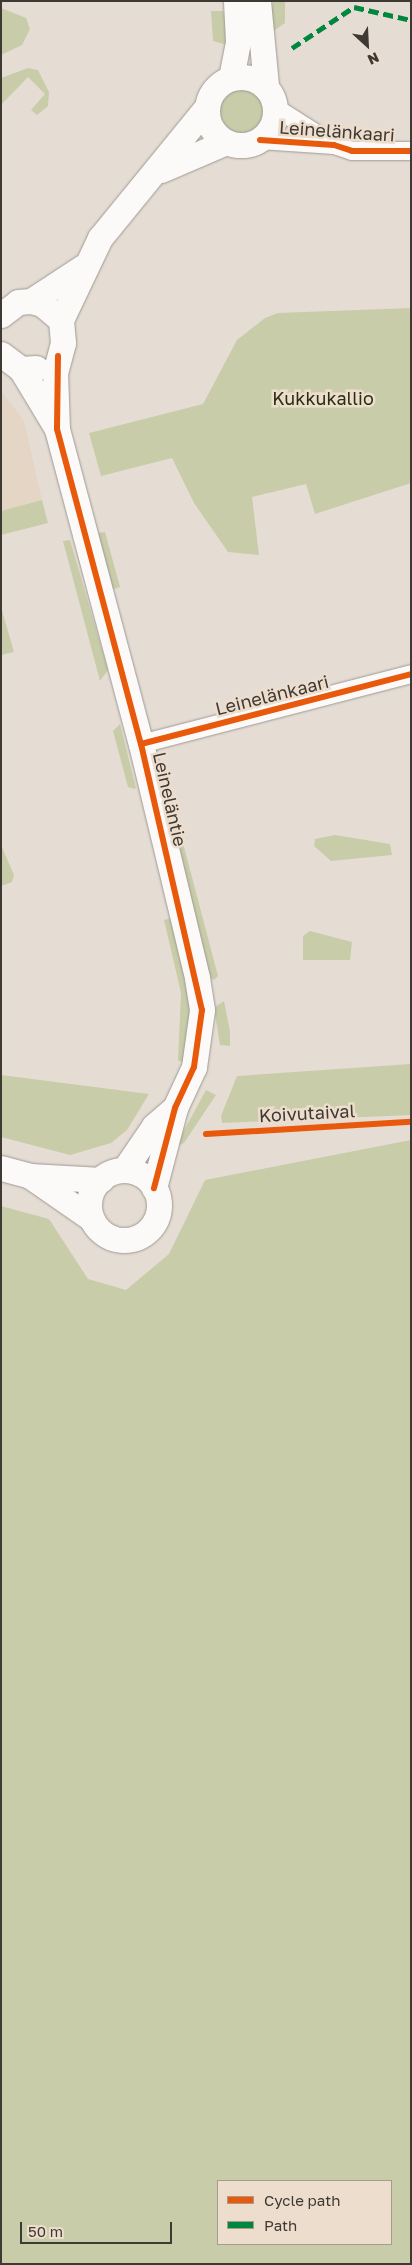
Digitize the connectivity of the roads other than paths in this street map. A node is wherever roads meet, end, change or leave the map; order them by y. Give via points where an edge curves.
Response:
1 (236, 1) edge
2 (258, 1) edge
3 (231, 78) junction
4 (271, 97) junction
5 (207, 107) junction
6 (260, 140) junction
7 (226, 142) junction
8 (334, 145) junction
9 (411, 151) edge
10 (158, 171) junction
11 (83, 267) junction
12 (10, 308) edge
13 (61, 320) junction
14 (1, 354) edge
15 (58, 356) junction
16 (21, 370) junction
17 (57, 429) junction
18 (411, 674) edge
19 (141, 744) junction
20 (175, 1108) junction
21 (1, 1168) edge
22 (124, 1170) junction
23 (30, 1176) junction
24 (101, 1180) junction
25 (154, 1188) junction
26 (92, 1219) junction

1 - 3 street via 238,42
2 - 4 street
3 - 4 street via 244,76
3 - 5 street via 210,95
4 - 6 street via 275,120
4 - 8 street, Leinelänkaari
5 - 7 street via 210,125
5 - 10 street
6 - 7 street via 238,146
6 - 8 street, Leinelänkaari
7 - 10 street
8 - 9 street, Leinelänkaari via 352,151
10 - 11 street via 117,215
11 - 12 street
11 - 13 street
12 - 13 street via 42,304
13 - 15 street, Leineläntie via 63,343
14 - 16 street, Leineläntie
15 - 16 street via 47,365
15 - 17 street, Leineläntie
16 - 17 street, Leineläntie
17 - 19 street, Leineläntie via 110,642
18 - 19 street, Leinelänkaari
19 - 20 street, Leineläntie via 202,1010 194,1067
20 - 22 street, Leineläntie via 154,1126
20 - 25 street, Leineläntie
21 - 23 street
22 - 24 street
22 - 25 street via 144,1176
23 - 24 street
23 - 26 street
24 - 26 street via 91,1195
25 - 26 street via 158,1212 141,1236 130,1240 110,1238

